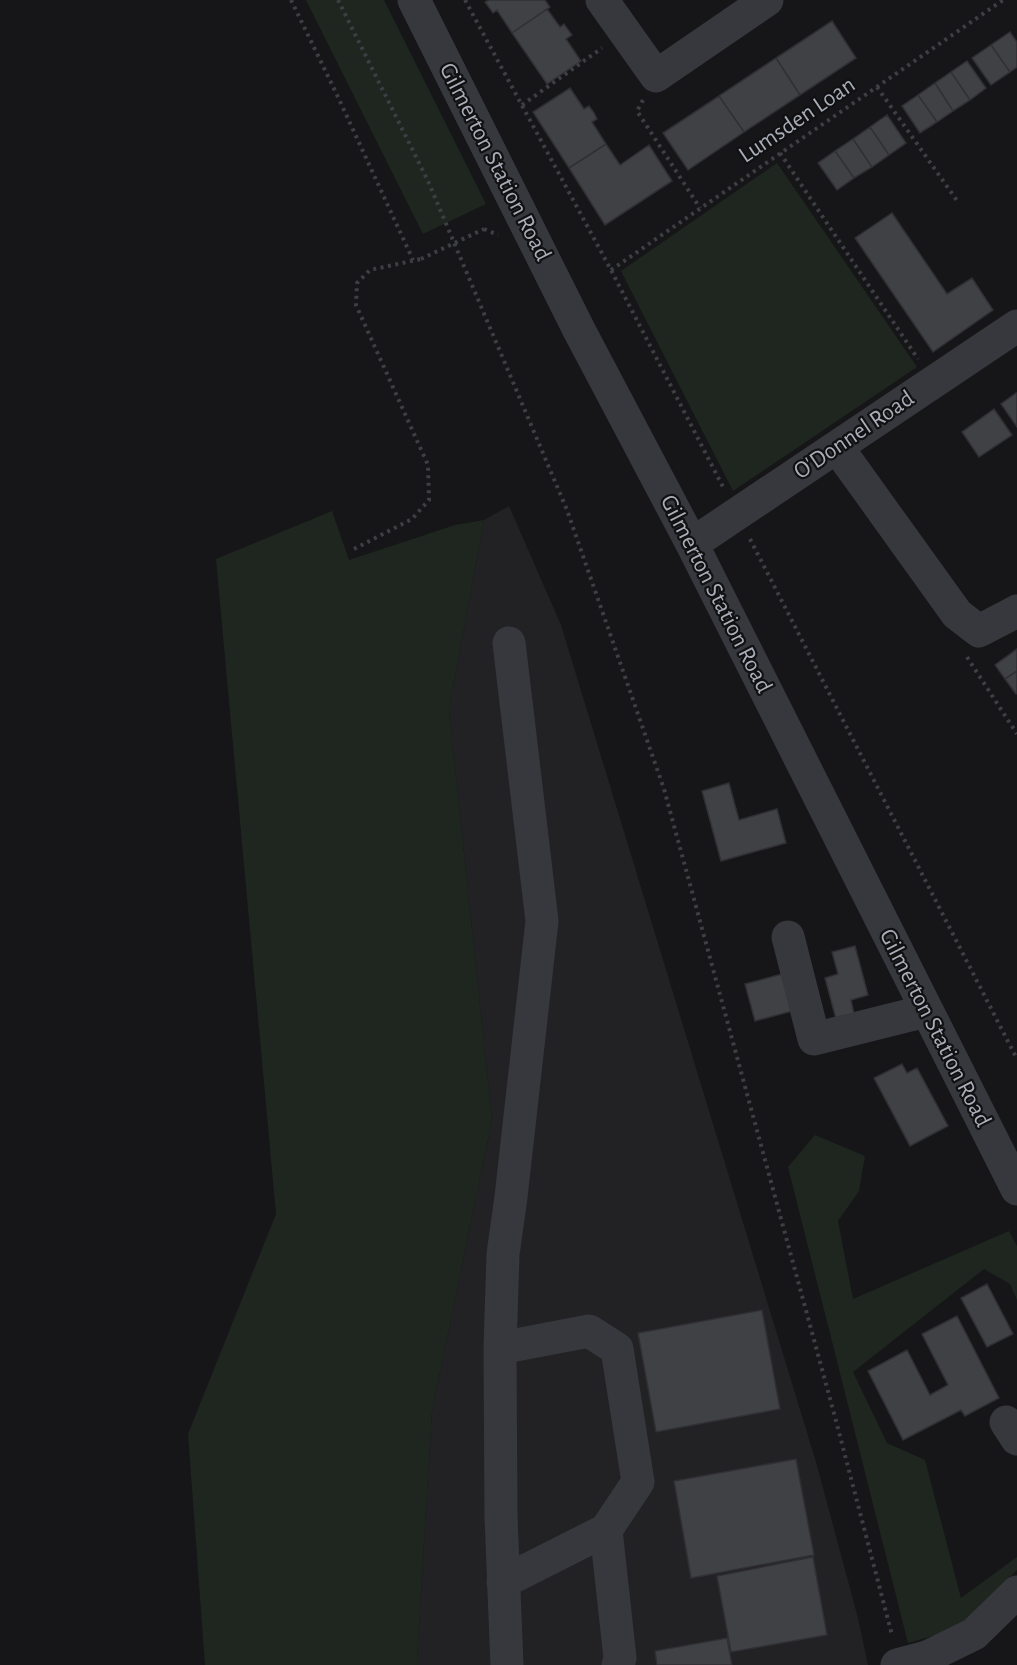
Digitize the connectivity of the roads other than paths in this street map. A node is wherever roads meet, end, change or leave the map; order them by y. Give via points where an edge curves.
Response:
1 (414, 0) edge
2 (602, 0) edge
3 (767, 0) edge
4 (1017, 326) edge
5 (837, 447) junction
6 (692, 544) junction
7 (1017, 611) edge
8 (509, 643) dead end
9 (788, 937) dead end
10 (926, 1011) junction
11 (1017, 1190) edge
12 (500, 1348) junction
13 (606, 1530) junction
14 (503, 1582) junction
15 (1017, 1592) edge
16 (906, 1655) edge
17 (507, 1665) edge
18 (618, 1665) edge

1 - 6 street, Gilmerton Station Road via 579,330
2 - 3 street via 656,76
4 - 5 street, O'Donnel Road
5 - 6 street, O'Donnel Road
5 - 7 street via 957,614 979,631
6 - 10 street, Gilmerton Station Road
8 - 12 street via 542,921 503,1254
9 - 10 street via 814,1039
10 - 11 street, Gilmerton Station Road
12 - 13 street via 589,1331 617,1349 638,1482
12 - 14 street
13 - 14 street
13 - 18 street
14 - 17 street
15 - 16 street via 975,1634

